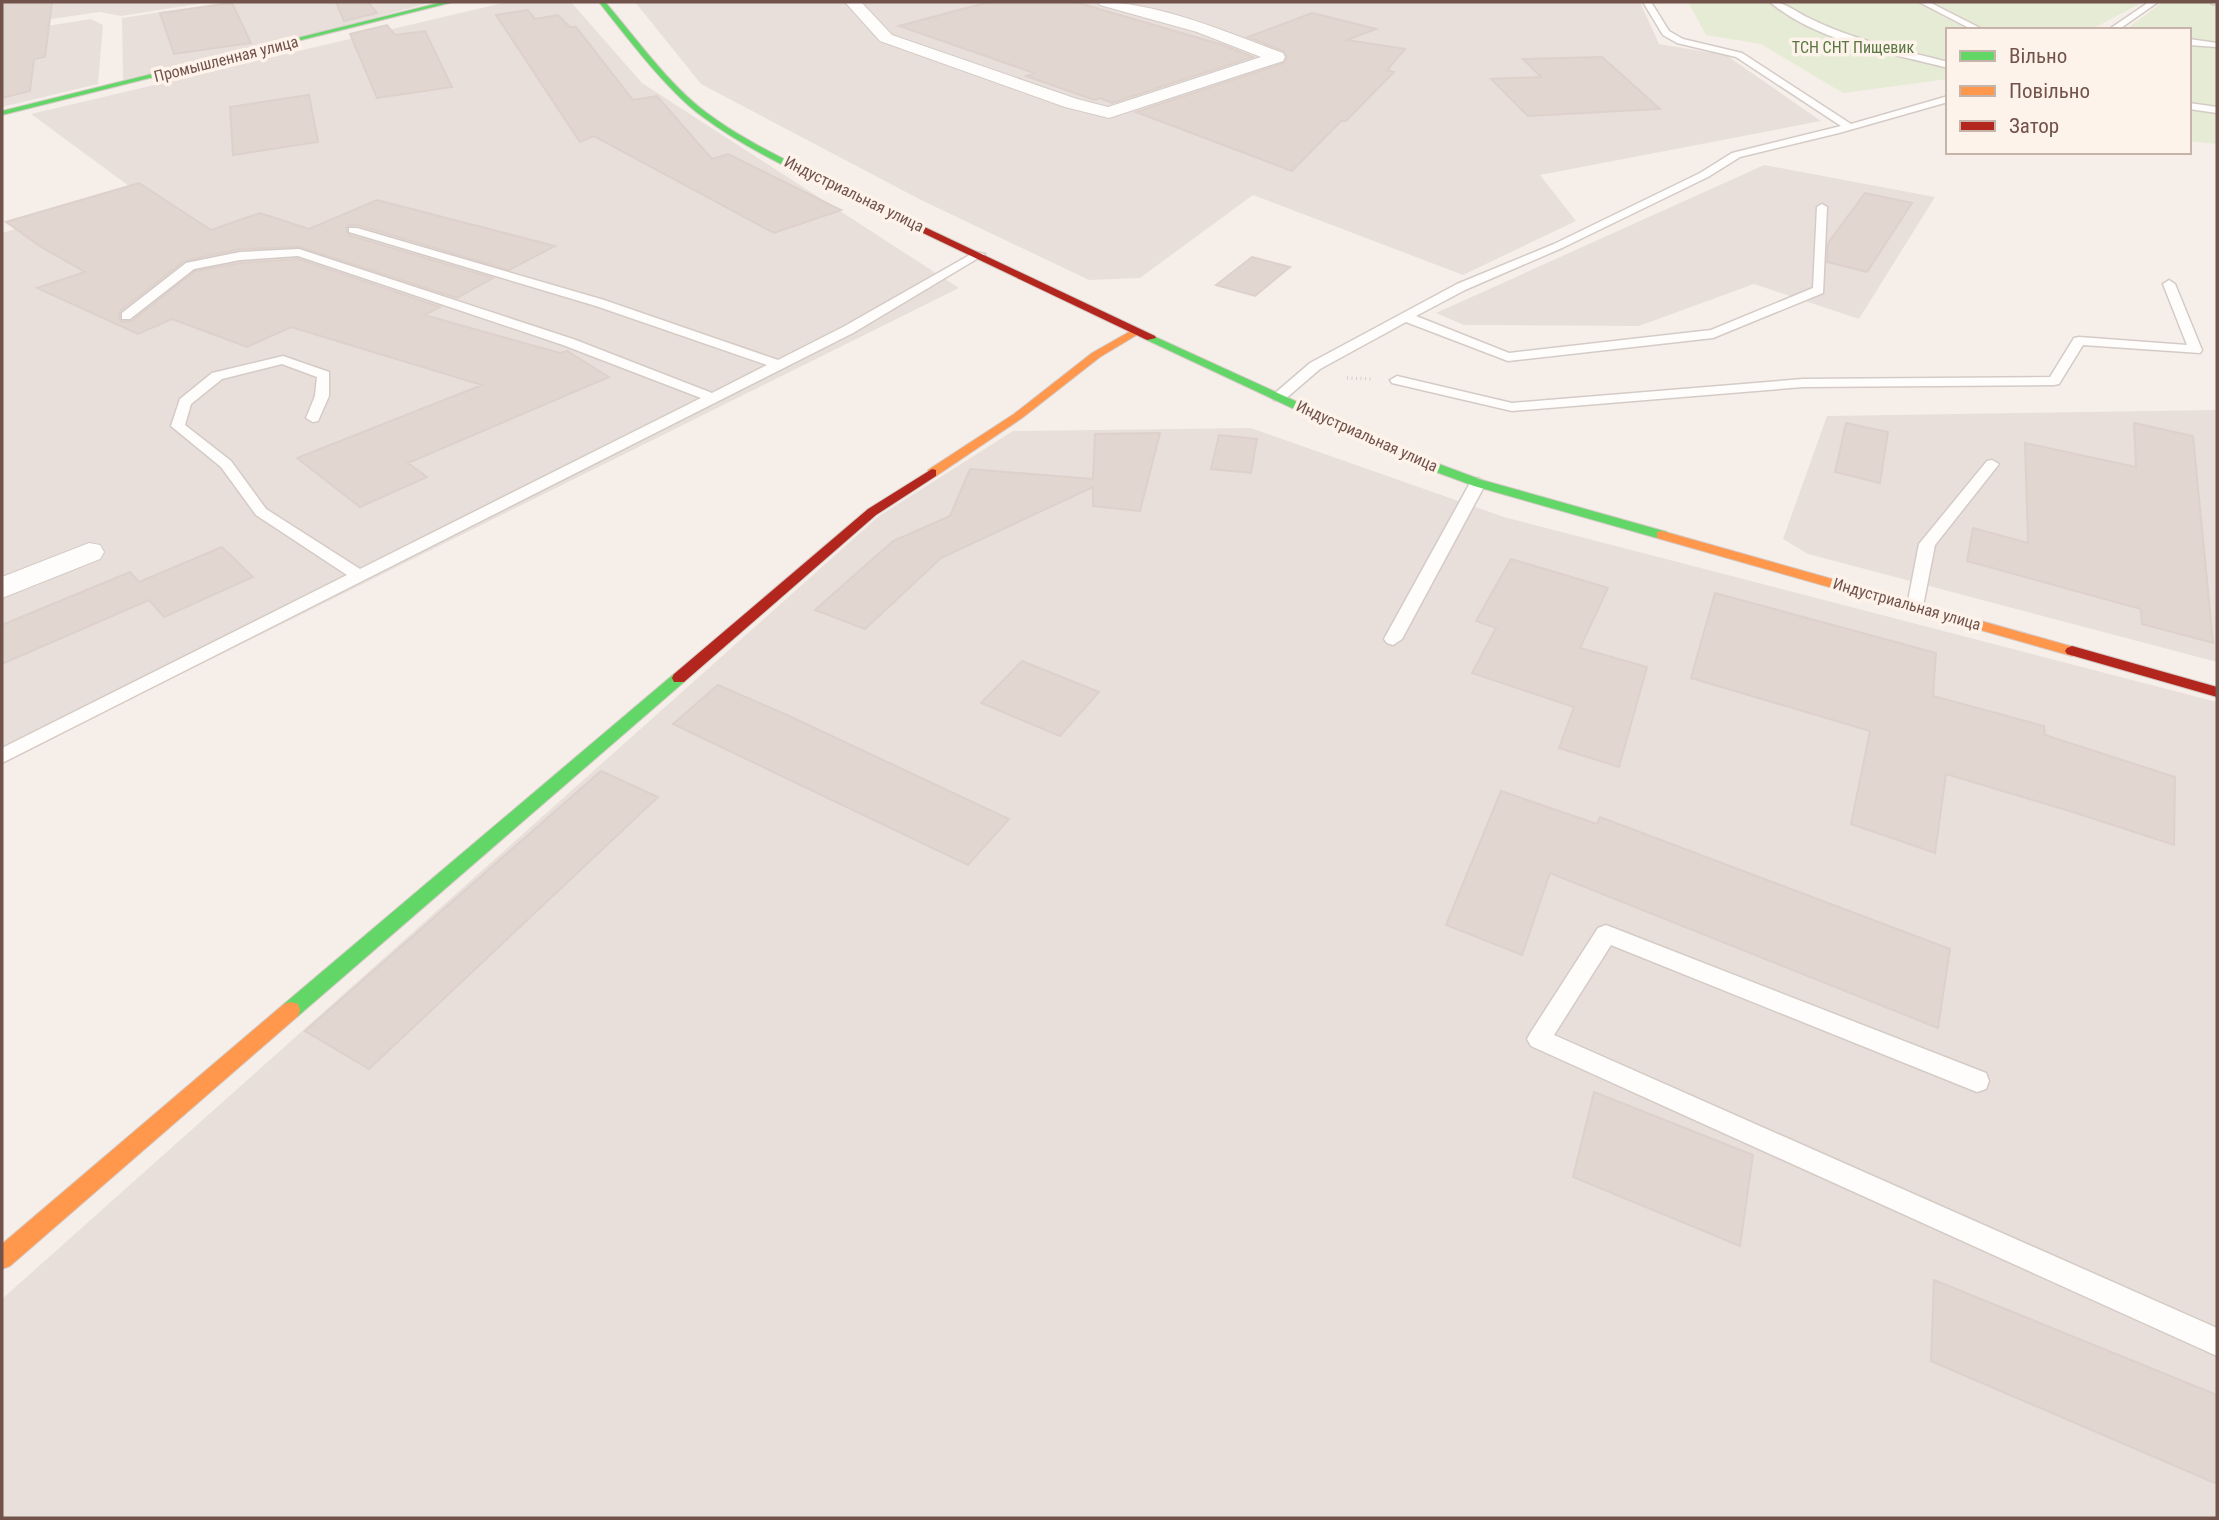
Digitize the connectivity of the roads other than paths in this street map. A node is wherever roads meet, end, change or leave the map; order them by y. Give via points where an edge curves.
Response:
1 (450, 2) edge
2 (602, 2) edge
3 (853, 2) edge
4 (1105, 2) edge
5 (1647, 2) edge
6 (1774, 2) edge
7 (1923, 2) edge
8 (2154, 2) edge
9 (1976, 28) edge
10 (2115, 28) edge
11 (2191, 42) edge
12 (2217, 45) edge
13 (1946, 64) edge
14 (1946, 100) edge
15 (2191, 106) edge
16 (2217, 110) edge
17 (2, 113) edge
18 (1849, 127) junction
19 (1822, 207) dead end
20 (352, 230) dead end
21 (979, 254) junction
22 (2169, 284) dead end
23 (126, 316) dead end
24 (1406, 317) junction
25 (1136, 331) junction
26 (779, 365) junction
27 (1396, 380) dead end
28 (1279, 397) junction
29 (713, 398) junction
30 (313, 418) dead end
31 (1992, 464) dead end
32 (1478, 483) junction
33 (89, 552) dead end
34 (359, 576) junction
35 (2, 588) edge
36 (1915, 607) junction
37 (1393, 639) dead end
38 (2217, 692) edge
39 (2, 756) edge
40 (1977, 1081) dead end
41 (2, 1258) edge
42 (2217, 1342) edge

1 - 17 main road, Промышленная улица
2 - 21 main road, Индустриальная улица via 703,114 849,194
3 - 4 street via 886,38 1109,113 1277,57 1203,29
5 - 18 lane via 1666,33 1680,41 1739,55
6 - 13 lane via 1833,34
7 - 9 lane
8 - 10 lane
11 - 12 lane
14 - 18 lane
15 - 16 lane
18 - 24 lane via 1736,155 1704,175
19 - 24 lane via 1819,290 1713,334 1508,357
20 - 26 lane via 600,303
21 - 25 main road, Индустриальная улица
21 - 26 lane
22 - 27 lane via 2195,350 2079,341 2054,381 1802,383 1512,407
23 - 29 lane via 190,266 299,252 591,350
24 - 28 lane via 1315,366
25 - 28 main road, Индустриальная улица
25 - 41 main road via 872,512
26 - 29 lane
28 - 32 main road, Индустриальная улица via 1405,456
29 - 34 lane
30 - 34 lane via 324,375 283,360 217,376 185,402 178,426 226,464 261,512
31 - 36 lane via 1927,544
32 - 36 main road, Индустриальная улица
32 - 37 lane
33 - 35 street
34 - 39 lane
36 - 38 main road, Индустриальная улица
40 - 42 lane via 1606,934 1539,1039

